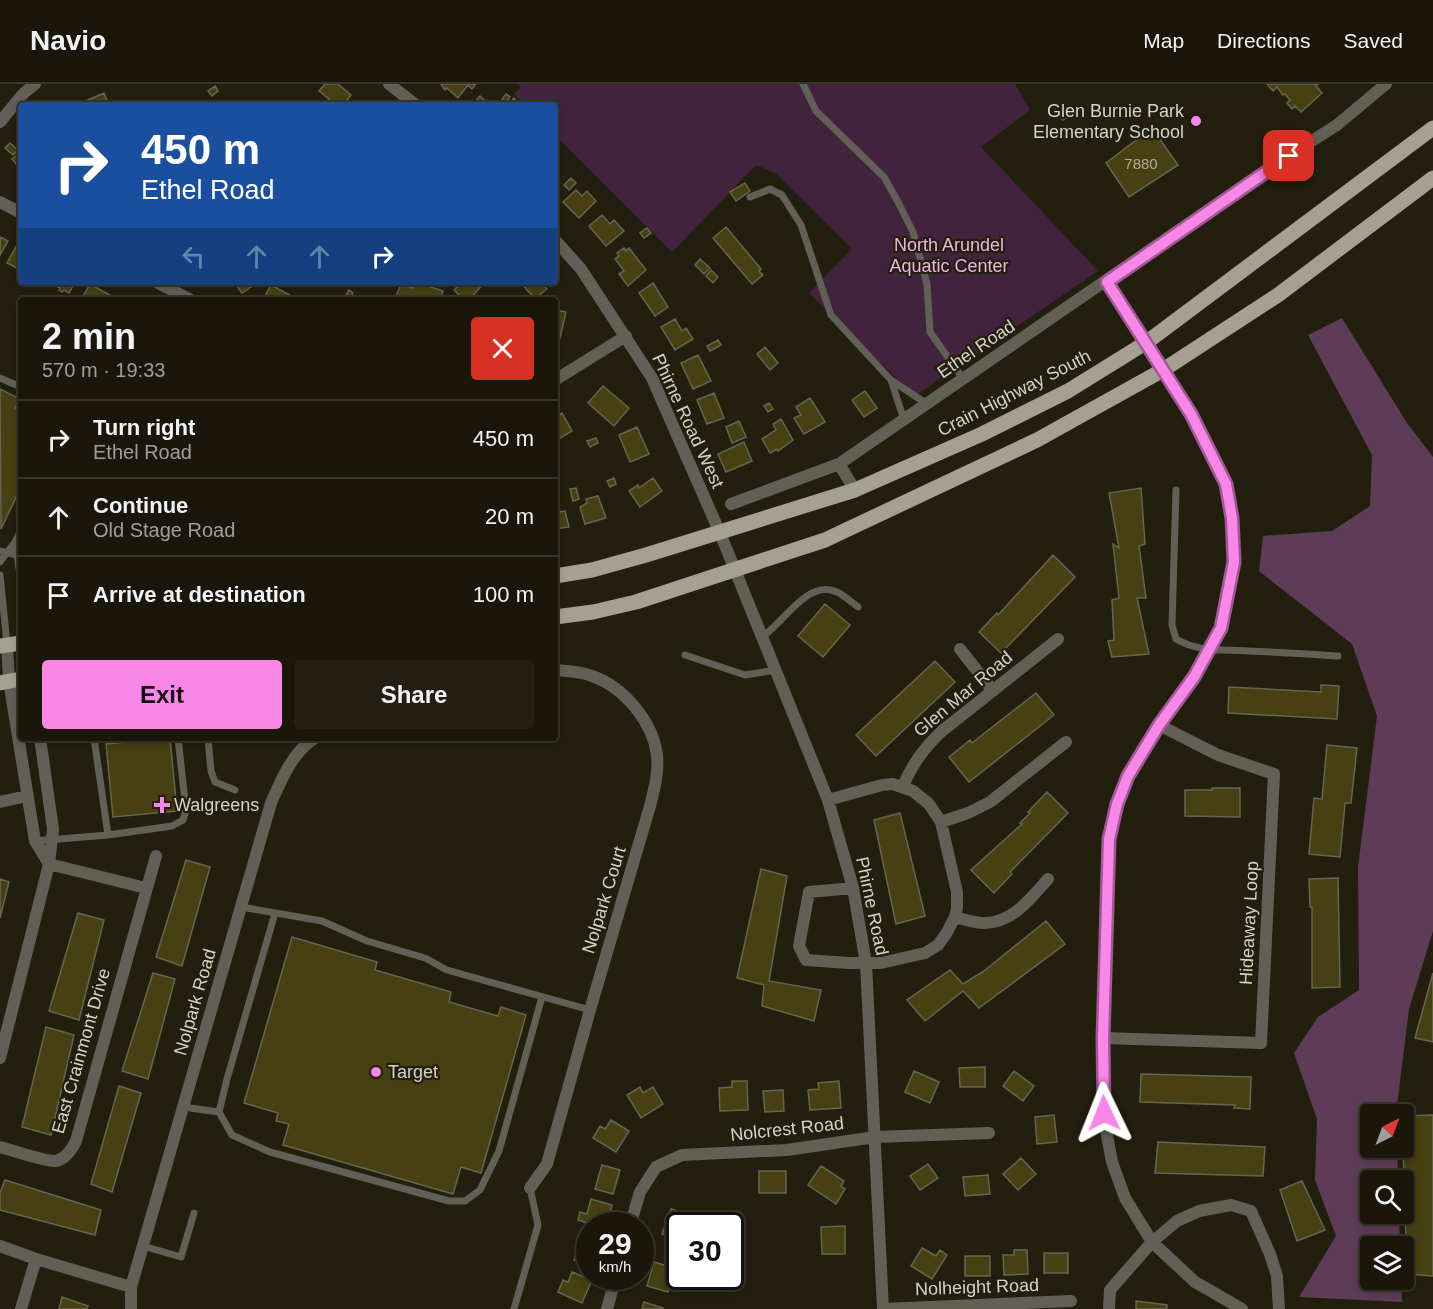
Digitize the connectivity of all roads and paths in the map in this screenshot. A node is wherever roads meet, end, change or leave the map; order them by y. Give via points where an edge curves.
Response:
1 (35, 84) edge
2 (389, 84) edge
3 (803, 84) edge
4 (1386, 84) edge
5 (412, 102) edge
6 (0, 122) edge
7 (1433, 128) edge
8 (1433, 178) edge
9 (750, 197) dead end
10 (0, 202) edge
11 (18, 211) edge
12 (558, 243) edge
13 (1107, 282) junction
14 (626, 336) junction
15 (1147, 342) junction
16 (1163, 370) junction
17 (0, 378) edge
18 (558, 378) edge
19 (891, 380) junction
20 (964, 380) junction
21 (18, 386) edge
22 (927, 404) junction
23 (904, 420) junction
24 (839, 464) junction
25 (855, 490) junction
26 (1176, 490) dead end
27 (731, 504) dead end
28 (720, 533) junction
29 (18, 536) edge
30 (15, 542) junction
31 (3, 552) edge
32 (18, 553) edge
33 (18, 557) edge
34 (0, 562) edge
35 (735, 569) junction
36 (0, 575) edge
37 (558, 576) edge
38 (858, 607) dead end
39 (558, 617) edge
40 (762, 637) junction
41 (1058, 639) dead end
42 (9, 644) edge
43 (960, 649) dead end
44 (1210, 651) junction
45 (685, 655) dead end
46 (1338, 656) dead end
47 (558, 670) edge
48 (776, 670) junction
49 (10, 681) edge
50 (993, 691) junction
51 (1159, 725) junction
52 (18, 735) edge
53 (19, 741) edge
54 (40, 741) edge
55 (94, 741) edge
56 (178, 741) edge
57 (208, 741) edge
58 (310, 741) edge
59 (1066, 742) dead end
60 (903, 786) junction
61 (235, 790) dead end
62 (27, 796) junction
63 (828, 800) junction
64 (0, 802) edge
65 (941, 822) junction
66 (108, 835) junction
67 (52, 840) junction
68 (35, 841) junction
69 (156, 856) dead end
70 (49, 864) junction
71 (1048, 879) dead end
72 (146, 888) junction
73 (853, 888) junction
74 (241, 907) junction
75 (275, 913) junction
76 (955, 917) junction
77 (866, 963) junction
78 (542, 997) junction
79 (6, 1009) edge
80 (590, 1010) junction
81 (1103, 1038) junction
82 (0, 1058) edge
83 (183, 1107) junction
84 (219, 1112) junction
85 (989, 1133) dead end
86 (875, 1137) junction
87 (0, 1147) edge
88 (530, 1188) joint
89 (634, 1212) edge
90 (194, 1213) dead end
91 (1152, 1242) junction
92 (0, 1245) edge
93 (143, 1246) junction
94 (36, 1259) junction
95 (131, 1287) junction
96 (612, 1290) edge
97 (1071, 1300) dead end
98 (21, 1309) edge
99 (131, 1309) edge
100 (514, 1309) edge
101 (607, 1309) edge
102 (883, 1309) edge
103 (1109, 1309) edge
104 (1242, 1309) edge
105 (1279, 1309) edge

1 - 6 street
2 - 5 street
3 - 20 lane via 816,111 884,177 898,202 913,232 927,284 930,332
4 - 13 street, Ethel Road via 1337,125
7 - 15 main road, Crain Highway South
8 - 16 main road via 1278,295
9 - 19 lane via 770,189 782,195 801,225 831,315
10 - 11 street
12 - 14 street, Phirne Road West via 581,269
13 - 15 street
13 - 20 street, Ethel Road
14 - 18 street
14 - 28 street, Phirne Road West via 652,378
15 - 16 street
15 - 25 main road, Crain Highway South via 1068,391
16 - 35 main road via 1037,440 883,514 825,540
16 - 44 street via 1191,414 1226,484 1232,518 1234,562 1221,628
17 - 21 lane
19 - 22 lane
19 - 23 lane
20 - 22 street, Ethel Road
22 - 23 street, Ethel Road
23 - 24 street, Ethel Road
24 - 25 street
24 - 27 street, Ethel Road
25 - 28 main road, Crain Highway South
26 - 44 lane via 1172,626 1176,639
28 - 35 street, Phirne Road
28 - 37 main road, Crain Highway South via 592,570
29 - 30 lane
30 - 31 lane
30 - 32 lane
31 - 33 lane
31 - 34 lane
35 - 39 main road via 636,602
35 - 40 street, Phirne Road
36 - 42 lane
38 - 40 lane via 834,591 816,590
40 - 48 street, Phirne Road
41 - 50 street, Glen Mar Road
42 - 49 street
43 - 50 street
44 - 46 lane
44 - 51 street
45 - 48 lane via 745,675
47 - 80 street, Nolpark Court via 593,676 614,687 644,721 657,756 650,806
48 - 63 street, Phirne Road
49 - 52 street
50 - 60 street, Glen Mar Road via 925,747
51 - 81 street via 1128,776 1109,839
51 - 81 street, Hideaway Loop via 1218,754 1274,774 1261,1043
53 - 62 street
54 - 67 street
55 - 66 lane
56 - 66 lane via 186,810 183,820 172,826
57 - 61 lane via 215,782
58 - 74 street, Nolpark Road via 284,774
59 - 65 street via 990,802
60 - 63 street via 882,785
60 - 65 street via 929,804
62 - 64 street
62 - 68 street
63 - 73 street, Phirne Road
65 - 76 street via 957,892
66 - 67 lane
67 - 68 lane
67 - 70 street
68 - 70 street
69 - 72 street, East Crainmont Drive
70 - 72 street
70 - 79 street
71 - 76 street via 1015,913 1003,919 983,923
72 - 87 street, East Crainmont Drive via 70,1152 56,1161
73 - 77 street, Phirne Road
73 - 77 street via 809,892 800,946 806,960
74 - 75 lane
74 - 83 street, Nolpark Road
75 - 78 lane via 322,921 367,941 425,958 447,970
75 - 84 lane
76 - 77 street via 938,945 925,953
77 - 86 street, Phirne Road
78 - 80 lane
78 - 84 lane via 499,1151 480,1190 465,1201 449,1201 270,1152 232,1135
79 - 82 street
80 - 88 street, Nolpark Court via 547,1164
81 - 91 street via 1106,1130 1112,1162 1125,1198
83 - 84 lane
83 - 93 street, Nolpark Road
85 - 86 street, Nolcrest Road
86 - 89 street, Nolcrest Road via 787,1150 682,1155 656,1167 640,1192
86 - 102 street, Phirne Road
88 - 100 lane via 538,1225
90 - 93 lane via 181,1257
91 - 103 street via 1110,1290
91 - 104 street via 1195,1282
91 - 105 street via 1177,1221 1199,1211 1231,1205 1251,1211 1277,1276
92 - 94 street
93 - 95 street, Nolpark Road
94 - 95 street
94 - 98 street
95 - 99 street, Nolpark Road
96 - 101 street
97 - 102 street, Nolheight Road

